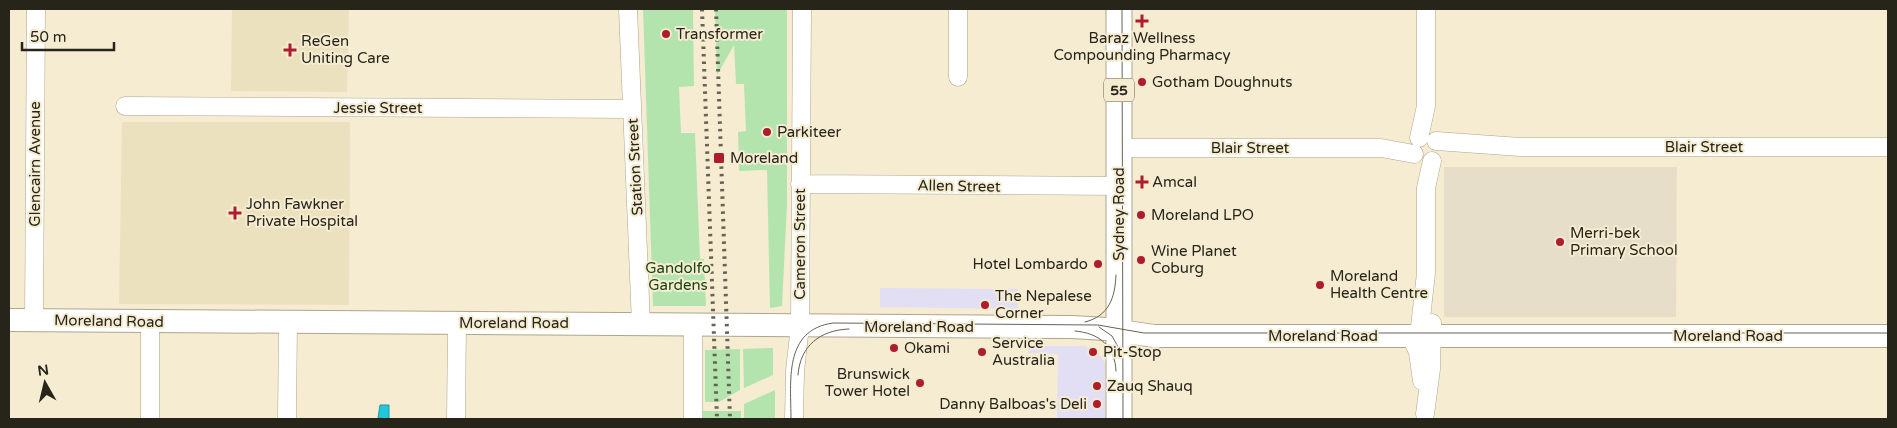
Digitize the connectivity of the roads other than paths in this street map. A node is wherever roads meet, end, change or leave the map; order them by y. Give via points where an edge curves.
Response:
1 (36, 9) edge
2 (628, 9) edge
3 (802, 9) edge
4 (958, 9) edge
5 (1119, 9) edge
6 (1426, 9) edge
7 (958, 77) dead end
8 (125, 106) dead end
9 (632, 109) junction
10 (1888, 147) edge
11 (1119, 148) junction
12 (1426, 149) junction
13 (800, 184) junction
14 (1119, 186) junction
15 (9, 320) edge
16 (34, 320) junction
17 (150, 321) junction
18 (288, 322) junction
19 (456, 323) junction
20 (641, 324) junction
21 (694, 325) junction
22 (800, 326) junction
23 (1120, 332) junction
24 (1420, 336) junction
25 (1888, 336) edge
26 (1425, 417) edge
27 (150, 419) edge
28 (288, 419) edge
29 (456, 419) edge
30 (694, 419) edge
31 (794, 419) edge
32 (1119, 419) edge

1 - 16 street, Glencairn Avenue
2 - 9 street, Station Street
3 - 13 street, Cameron Street
4 - 7 street
5 - 11 highway, Sydney Road / 55
6 - 12 street
8 - 9 street, Jessie Street
9 - 20 street, Station Street
10 - 12 street, Blair Street via 1520,147 1491,153
11 - 12 street, Blair Street
11 - 14 highway, Sydney Road / 55
12 - 24 street via 1426,273
13 - 14 street, Allen Street
13 - 22 street, Cameron Street
14 - 23 highway, Sydney Road / 55
15 - 16 main road, Moreland Road
16 - 17 main road, Moreland Road
17 - 18 main road, Moreland Road
17 - 27 street
18 - 19 main road, Moreland Road
18 - 28 street
19 - 20 main road, Moreland Road
19 - 29 street
20 - 21 main road, Moreland Road
21 - 22 main road, Moreland Road
21 - 30 street
22 - 23 main road, Moreland Road via 1072,327
22 - 31 street, Cameron Street
23 - 24 main road, Moreland Road via 1154,336
23 - 32 highway, Sydney Road / 55
24 - 25 main road, Moreland Road
24 - 26 street via 1415,342 1421,368

